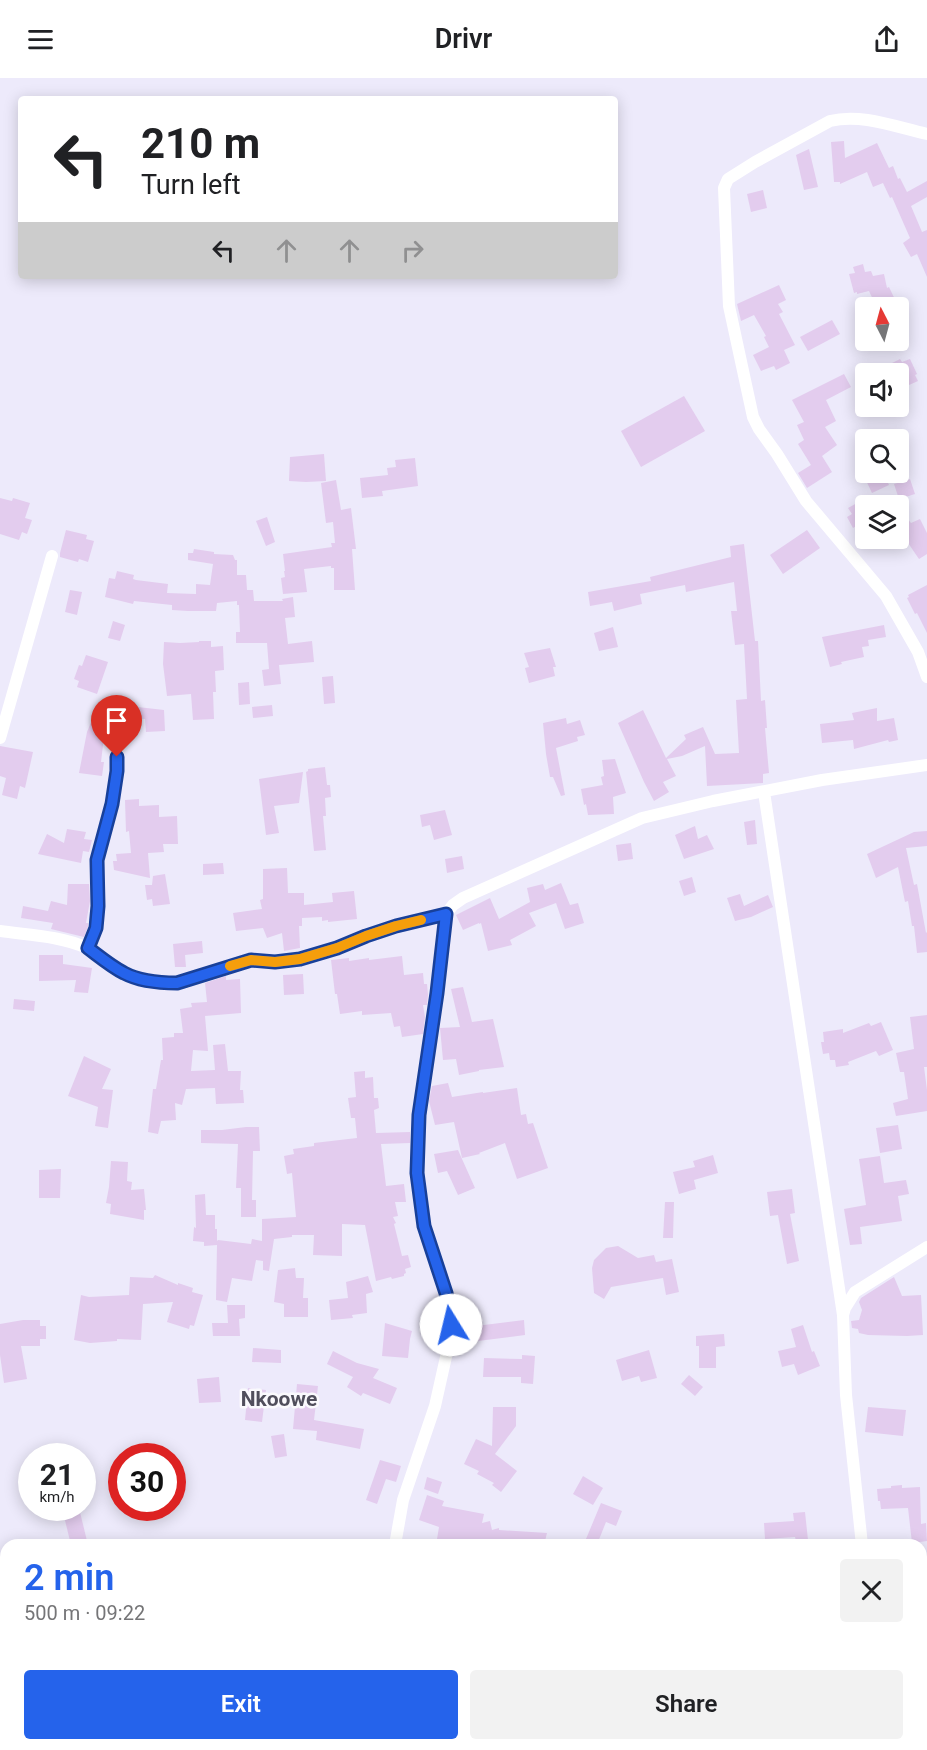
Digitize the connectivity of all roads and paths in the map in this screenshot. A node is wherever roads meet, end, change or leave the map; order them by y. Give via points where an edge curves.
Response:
1 (927, 134) edge
2 (52, 556) dead end
3 (927, 677) edge
4 (0, 738) edge
5 (117, 742) dead end
6 (927, 765) edge
7 (764, 792) junction
8 (446, 914) junction
9 (0, 931) edge
10 (88, 948) junction
11 (927, 1247) edge
12 (843, 1315) junction
13 (396, 1539) edge
14 (861, 1539) edge

1 - 3 street via 861,119 830,121 728,179 724,188 729,306 753,417 806,501 886,596 918,652
2 - 4 street
5 - 10 street via 112,804 97,860 96,928
6 - 7 street
7 - 8 street via 642,818 464,898
7 - 12 street
8 - 10 street via 396,926 300,959 251,960 177,983 125,974
8 - 13 street via 419,1115 417,1173 424,1226 446,1293 450,1339
9 - 10 street
11 - 12 street via 855,1292
12 - 14 street via 846,1395

